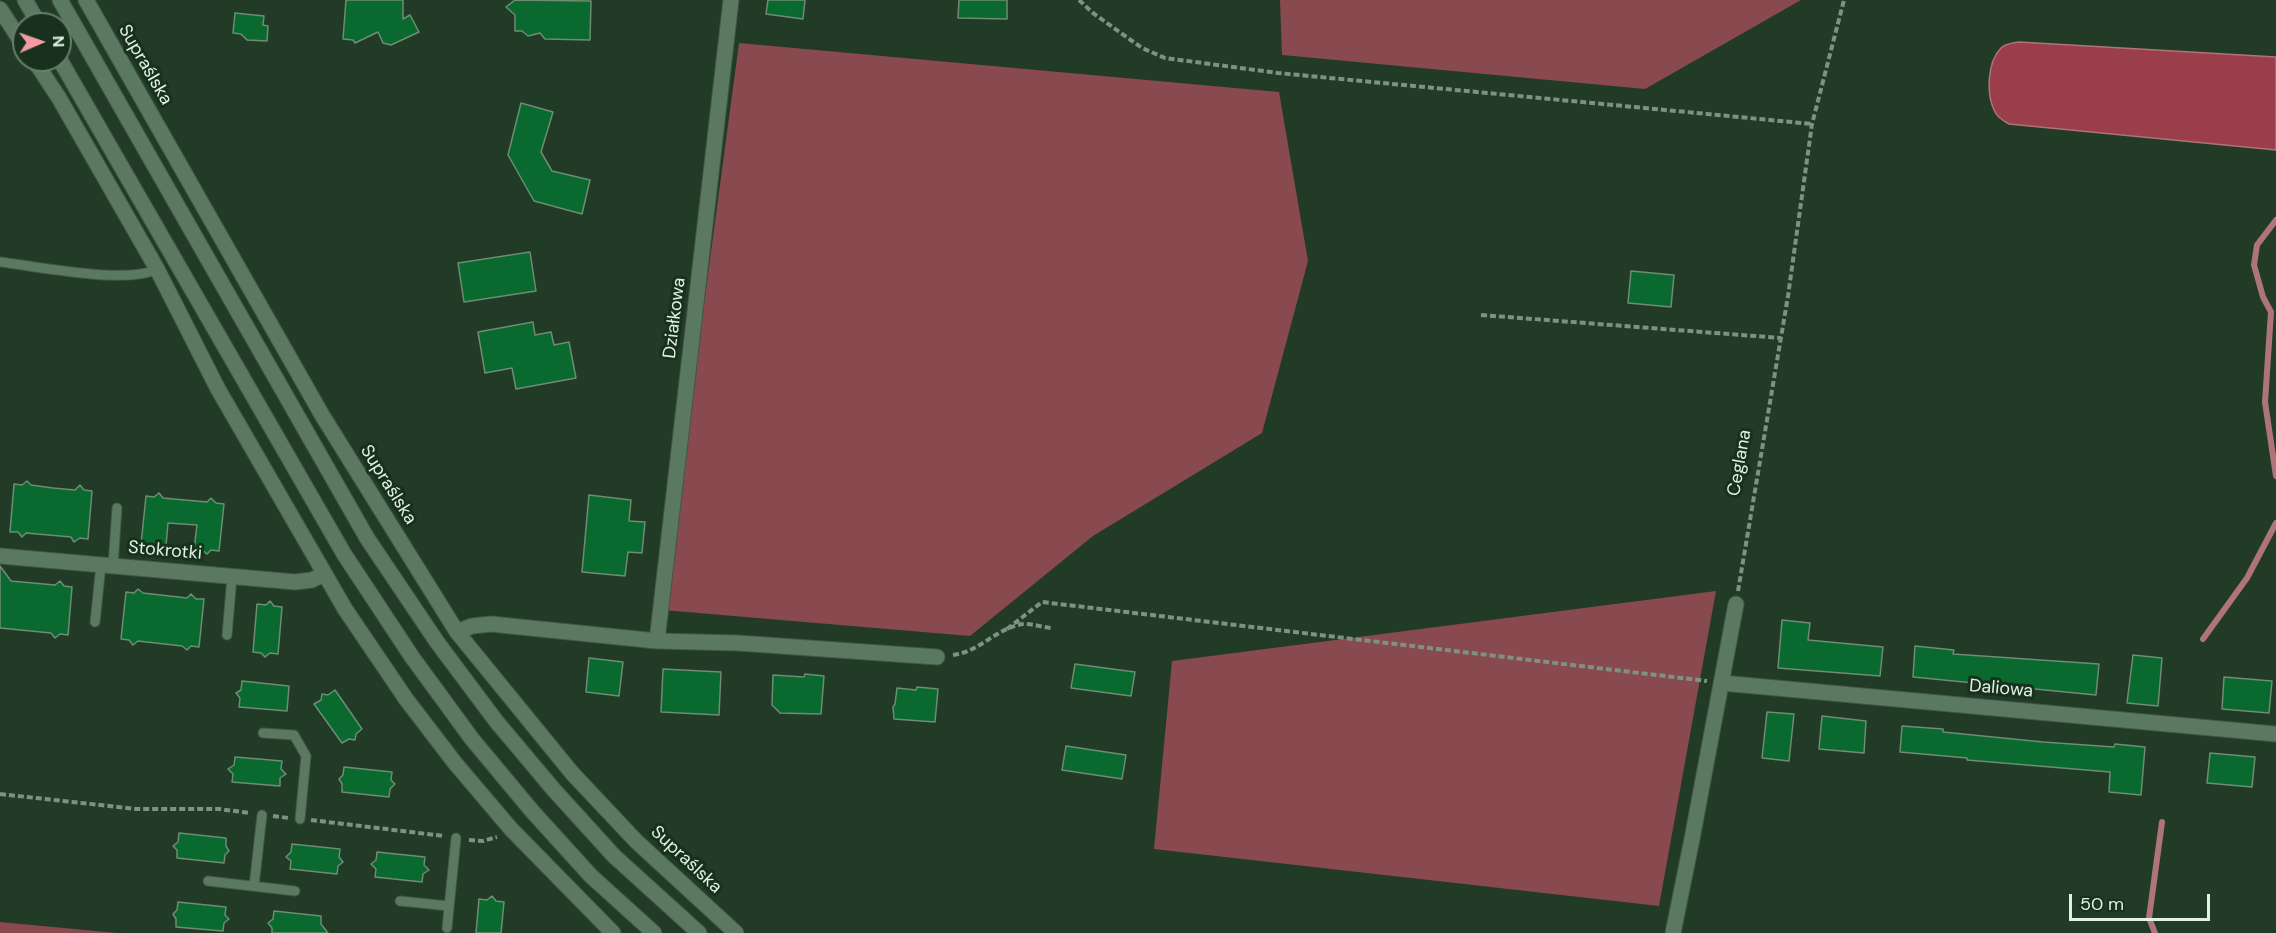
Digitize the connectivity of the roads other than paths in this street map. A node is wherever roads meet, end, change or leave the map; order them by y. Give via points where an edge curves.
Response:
1 (60, 0) edge
2 (86, 0) edge
3 (731, 0) edge
4 (0, 9) edge
5 (12, 28) edge
6 (42, 72) edge
7 (67, 72) edge
8 (0, 262) edge
9 (157, 269) junction
10 (117, 508) dead end
11 (0, 556) edge
12 (107, 566) junction
13 (324, 574) junction
14 (232, 577) junction
15 (1736, 603) road end
16 (95, 622) dead end
17 (457, 632) junction
18 (227, 635) dead end
19 (657, 641) junction
20 (937, 657) road end
21 (1722, 683) junction
22 (263, 733) dead end
23 (2276, 734) edge
24 (262, 815) dead end
25 (300, 819) dead end
26 (456, 838) dead end
27 (208, 881) dead end
28 (254, 886) junction
29 (295, 891) dead end
30 (400, 901) dead end
31 (449, 906) junction
32 (447, 928) dead end
33 (613, 933) edge
34 (654, 933) edge
35 (699, 933) edge
36 (736, 933) edge
37 (1673, 933) edge

1 - 35 street via 361,528 437,642 554,790 614,855
2 - 17 street, Supraślska via 322,415
3 - 19 street, Działkowa
4 - 5 street
6 - 9 street
7 - 34 street via 326,523 412,657 472,739 532,811 591,876
8 - 9 lane via 106,275 146,274
9 - 13 street via 218,389
10 - 12 lane
11 - 12 street, Stokrotki
12 - 14 street, Stokrotki
12 - 16 lane
13 - 14 street, Stokrotki via 295,582
13 - 33 street via 406,699 455,763 511,829
14 - 18 lane
15 - 21 street
17 - 19 street via 491,624
17 - 36 street, Supraślska via 572,773 636,842
19 - 20 street
21 - 23 street, Daliowa
21 - 37 street
22 - 25 lane via 294,735 306,756
24 - 28 lane
26 - 31 lane
27 - 28 lane
28 - 29 lane
30 - 31 lane
31 - 32 lane

